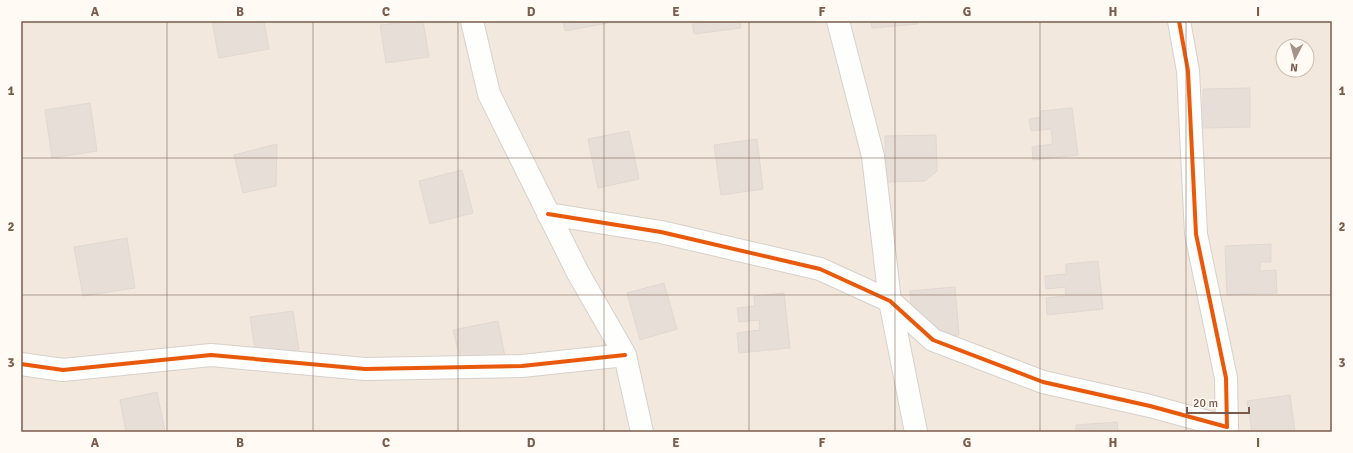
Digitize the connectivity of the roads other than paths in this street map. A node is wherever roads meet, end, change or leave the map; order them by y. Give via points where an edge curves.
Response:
1 (472, 21) edge
2 (838, 21) edge
3 (1179, 21) edge
4 (548, 214) junction
5 (890, 301) junction
6 (625, 355) junction
7 (21, 364) edge
8 (642, 432) edge
9 (916, 432) edge

1 - 4 street via 489,94
2 - 5 street via 873,156
3 - 5 street via 1188,71 1196,234 1226,378 1227,427 1150,406 1043,382 933,340
4 - 5 street via 661,232 820,269
4 - 6 street
5 - 9 street
6 - 7 street via 522,366 365,369 211,355 63,370
6 - 8 street

